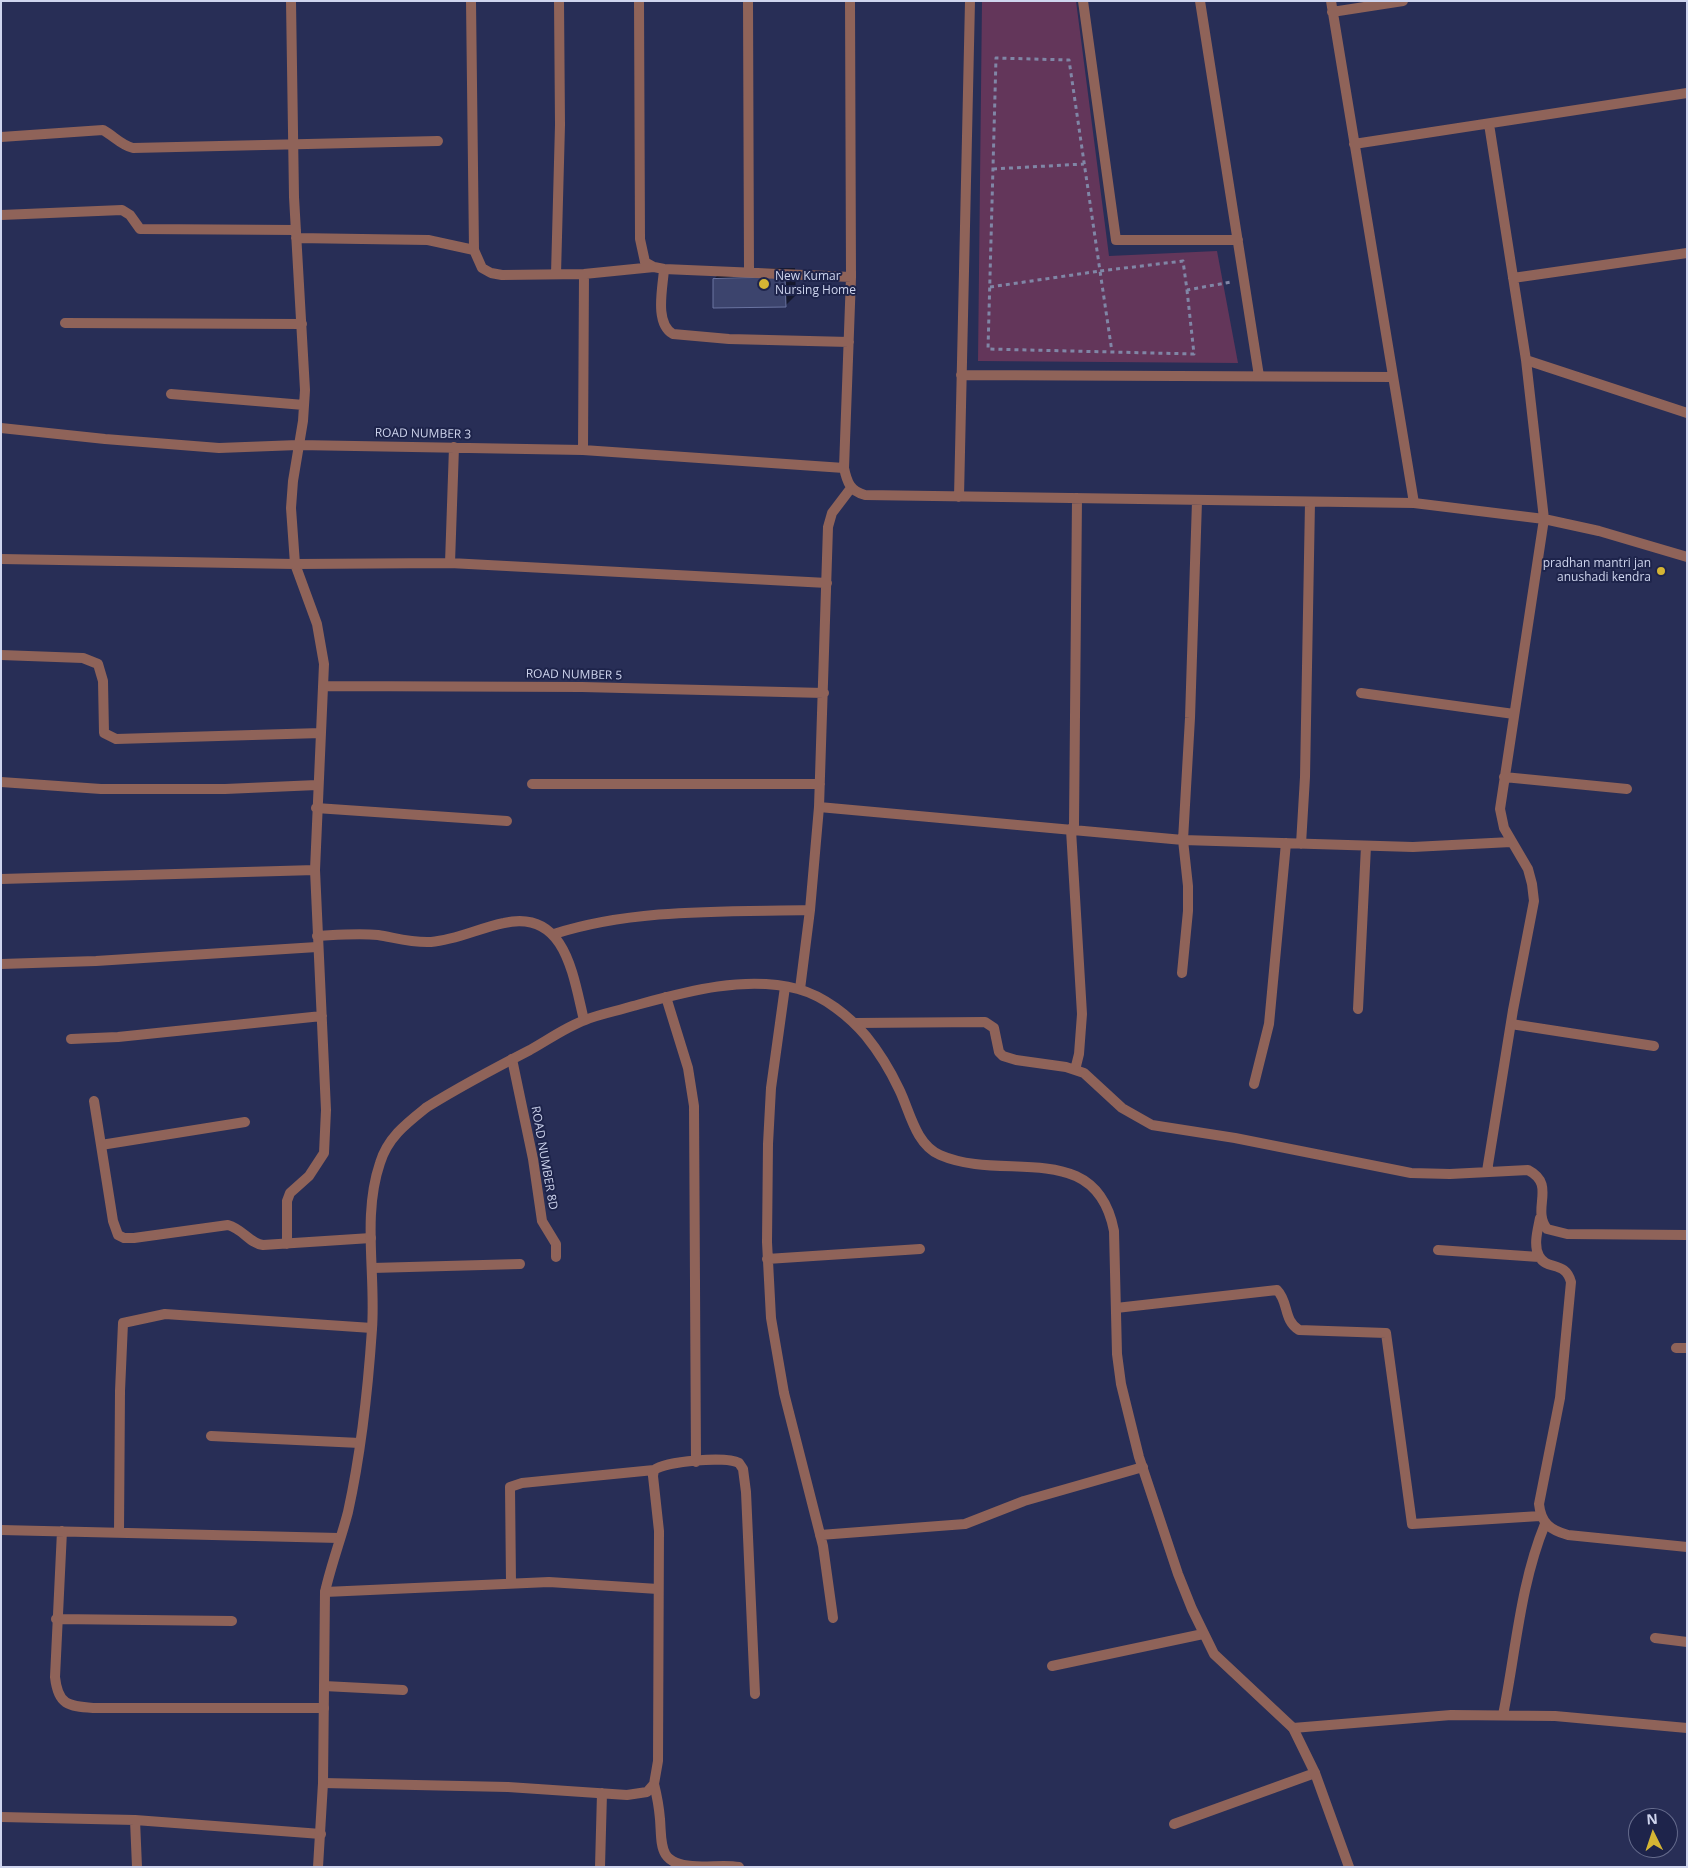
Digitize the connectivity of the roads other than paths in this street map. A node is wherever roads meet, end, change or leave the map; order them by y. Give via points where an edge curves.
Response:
1 (291, 1) edge
2 (471, 1) edge
3 (559, 1) edge
4 (639, 1) edge
5 (748, 1) edge
6 (850, 1) edge
7 (970, 1) edge
8 (1083, 1) edge
9 (1200, 1) edge
10 (1331, 1) edge
11 (1403, 1) edge
12 (1332, 12) junction
13 (1687, 93) edge
14 (1489, 124) junction
15 (1, 138) edge
16 (438, 141) dead end
17 (293, 144) junction
18 (1354, 144) junction
19 (1, 215) edge
20 (296, 234) junction
21 (1238, 240) junction
22 (474, 250) junction
23 (1687, 253) edge
24 (659, 268) junction
25 (749, 272) junction
26 (556, 274) junction
27 (584, 274) junction
28 (851, 277) junction
29 (1513, 278) junction
30 (65, 323) dead end
31 (302, 324) junction
32 (849, 342) junction
33 (1526, 360) junction
34 (961, 375) junction
35 (1259, 376) junction
36 (1393, 377) junction
37 (171, 394) dead end
38 (304, 405) junction
39 (1687, 413) edge
40 (1, 428) edge
41 (298, 445) junction
42 (454, 447) junction
43 (583, 450) junction
44 (844, 468) junction
45 (851, 488) junction
46 (959, 497) junction
47 (1076, 498) junction
48 (1197, 501) junction
49 (1310, 502) junction
50 (1414, 503) junction
51 (1544, 519) junction
52 (1687, 557) edge
53 (1, 559) edge
54 (450, 563) junction
55 (294, 564) junction
56 (827, 583) junction
57 (1, 655) edge
58 (323, 686) junction
59 (824, 693) junction
60 (1361, 693) dead end
61 (1514, 714) junction
62 (320, 733) junction
63 (1504, 777) junction
64 (1, 782) edge
65 (532, 784) dead end
66 (820, 784) junction
67 (318, 785) junction
68 (1627, 789) dead end
69 (820, 807) junction
70 (316, 808) junction
71 (506, 821) dead end
72 (1071, 830) junction
73 (1183, 840) junction
74 (1511, 842) junction
75 (1286, 843) junction
76 (1301, 844) junction
77 (1366, 846) junction
78 (315, 870) junction
79 (1, 879) edge
80 (810, 910) junction
81 (554, 934) junction
82 (317, 936) junction
83 (317, 947) junction
84 (1, 964) edge
85 (1182, 973) dead end
86 (785, 987) junction
87 (800, 989) junction
88 (666, 997) junction
89 (1358, 1009) dead end
90 (322, 1016) junction
91 (584, 1020) junction
92 (855, 1023) junction
93 (1511, 1024) junction
94 (71, 1039) dead end
95 (1654, 1046) dead end
96 (512, 1059) junction
97 (1075, 1070) junction
98 (1254, 1084) dead end
99 (94, 1101) dead end
100 (245, 1122) dead end
101 (101, 1145) junction
102 (1487, 1171) junction
103 (1540, 1216) junction
104 (1687, 1235) edge
105 (371, 1238) junction
106 (287, 1244) junction
107 (920, 1249) dead end
108 (1438, 1250) dead end
109 (556, 1257) dead end
110 (1539, 1257) junction
111 (767, 1259) junction
112 (520, 1264) dead end
113 (372, 1268) junction
114 (1116, 1308) junction
115 (372, 1328) junction
116 (1676, 1348) dead end
117 (1687, 1348) edge
118 (211, 1436) dead end
119 (360, 1443) junction
120 (696, 1462) junction
121 (1143, 1467) junction
122 (654, 1470) junction
123 (1543, 1520) junction
124 (1, 1530) edge
125 (62, 1531) junction
126 (119, 1532) junction
127 (820, 1535) junction
128 (339, 1538) junction
129 (1687, 1547) edge
130 (510, 1583) junction
131 (658, 1589) junction
132 (325, 1592) junction
133 (833, 1618) dead end
134 (56, 1619) junction
135 (232, 1621) dead end
136 (1203, 1634) junction
137 (1655, 1638) dead end
138 (1687, 1642) edge
139 (1052, 1666) dead end
140 (324, 1686) junction
141 (403, 1690) dead end
142 (755, 1694) dead end
143 (324, 1708) junction
144 (1504, 1715) junction
145 (1293, 1728) junction
146 (1687, 1728) edge
147 (1315, 1773) junction
148 (323, 1783) junction
149 (654, 1784) junction
150 (602, 1793) junction
151 (1, 1817) edge
152 (135, 1820) junction
153 (1174, 1824) dead end
154 (321, 1834) junction
155 (137, 1867) edge
156 (318, 1867) edge
157 (600, 1867) edge
158 (739, 1867) edge
159 (1350, 1867) edge

1 - 17 street
2 - 22 street
3 - 26 street
4 - 24 street via 640,239 645,262
5 - 25 street
6 - 28 street
7 - 34 street
8 - 21 street via 1116,240
9 - 21 street
10 - 12 street
11 - 12 street
12 - 18 street
13 - 14 street
14 - 18 street
14 - 29 street
15 - 17 street via 103,130 116,136 123,145 133,148
16 - 17 street
17 - 20 street
18 - 36 street
19 - 20 street via 122,210 140,229
20 - 22 street via 428,240
20 - 31 street
21 - 35 street
22 - 26 street via 482,268 491,273
23 - 29 street
24 - 25 street
24 - 27 street
24 - 32 street via 663,324 673,334
25 - 28 street
26 - 27 street
27 - 43 street
28 - 32 street
29 - 33 street
30 - 31 street
31 - 38 street
32 - 44 street
33 - 39 street
33 - 51 street
34 - 35 street
34 - 46 street
35 - 36 street
36 - 50 street
37 - 38 street
38 - 41 street
40 - 41 street, ROAD NUMBER 3 via 219,448
41 - 42 street, ROAD NUMBER 3
41 - 55 street via 291,508
42 - 43 street, ROAD NUMBER 3
42 - 54 street
43 - 44 street, ROAD NUMBER 3
44 - 45 street
45 - 46 street via 865,495
45 - 56 street via 832,513 828,527
46 - 47 street
47 - 48 street
47 - 72 street via 1074,826
48 - 49 street
48 - 73 street
49 - 50 street
49 - 76 street
50 - 51 street
51 - 52 street via 1599,531
51 - 61 street
53 - 55 street
54 - 55 street
54 - 56 street
55 - 58 street via 322,644
56 - 59 street
57 - 62 street via 83,658 98,664 103,681 104,733 116,739
58 - 59 street, ROAD NUMBER 5 via 582,687
58 - 62 street
59 - 66 street
60 - 61 street
61 - 63 street
62 - 67 street
63 - 68 street
63 - 74 street via 1500,809
64 - 67 street via 101,789
65 - 66 street
66 - 69 street
67 - 70 street
69 - 72 street
69 - 80 street
70 - 71 street
70 - 78 street
72 - 73 street
72 - 97 street via 1082,1014
73 - 75 street
73 - 85 street via 1188,886
74 - 77 street
74 - 93 street via 1528,869 1534,901
75 - 76 street
75 - 98 street via 1269,1024
76 - 77 street
77 - 89 street
78 - 79 street
78 - 82 street
80 - 81 street via 699,912 626,918
80 - 87 street
81 - 82 street via 532,921 520,921 432,942 358,933
81 - 91 street via 571,970
82 - 83 street
83 - 84 street via 87,962
83 - 90 street
86 - 87 street
86 - 88 street via 754,984 709,988
86 - 111 street via 771,1088 766,1194
87 - 92 street via 824,1000
88 - 91 street
88 - 120 street via 688,1068 694,1106
90 - 94 street
90 - 106 street via 326,1110 324,1153 309,1176 290,1193
91 - 96 street
92 - 97 street via 985,1022 994,1028 999,1052 1003,1056
92 - 114 street via 876,1048 925,1143 938,1154 958,1162 1070,1173 1099,1192 1110,1212 1114,1231
93 - 95 street
93 - 102 street
96 - 105 street via 427,1107 390,1139 373,1189
96 - 109 street, ROAD NUMBER 8D via 542,1221 556,1244
97 - 102 street via 1089,1078 1122,1108 1152,1125 1411,1173
99 - 101 street
100 - 101 street
101 - 106 street via 118,1236 134,1238 228,1225 238,1228 256,1244
102 - 103 street via 1528,1170 1537,1175 1543,1188
103 - 104 street via 1547,1229 1567,1234
103 - 110 street
105 - 106 street
105 - 113 street
107 - 111 street
108 - 110 street
110 - 123 street via 1563,1268 1571,1282 1560,1398 1539,1504
111 - 127 street via 777,1358
112 - 113 street
113 - 115 street
114 - 121 street via 1117,1354 1122,1384 1128,1419
114 - 123 street via 1276,1290 1282,1295 1292,1325 1299,1330 1386,1333 1412,1524
115 - 119 street
115 - 126 street via 165,1314 123,1323
116 - 117 street
118 - 119 street
119 - 128 street via 347,1514
120 - 122 street
120 - 142 street via 733,1460 743,1470
121 - 127 street via 1024,1501 965,1524
121 - 136 street via 1178,1574
122 - 130 street via 522,1483 510,1487
122 - 131 street
123 - 129 street via 1554,1531 1568,1535
123 - 144 street via 1525,1587
124 - 125 street
125 - 126 street
125 - 134 street
126 - 128 street
127 - 133 street
128 - 132 street
130 - 131 street via 579,1583
130 - 132 street
131 - 149 street via 658,1751
132 - 140 street
134 - 135 street
134 - 143 street via 56,1689 60,1699 66,1703 94,1708
136 - 139 street
136 - 145 street via 1219,1659
137 - 138 street
140 - 141 street
140 - 143 street
143 - 148 street
144 - 145 street via 1443,1715
144 - 146 street via 1555,1716
145 - 147 street
147 - 153 street
147 - 159 street
148 - 150 street via 508,1787
148 - 154 street
149 - 150 street via 647,1792 637,1795
149 - 158 street via 663,1853 670,1860 692,1866
150 - 157 street
151 - 152 street
152 - 154 street
152 - 155 street
154 - 156 street

